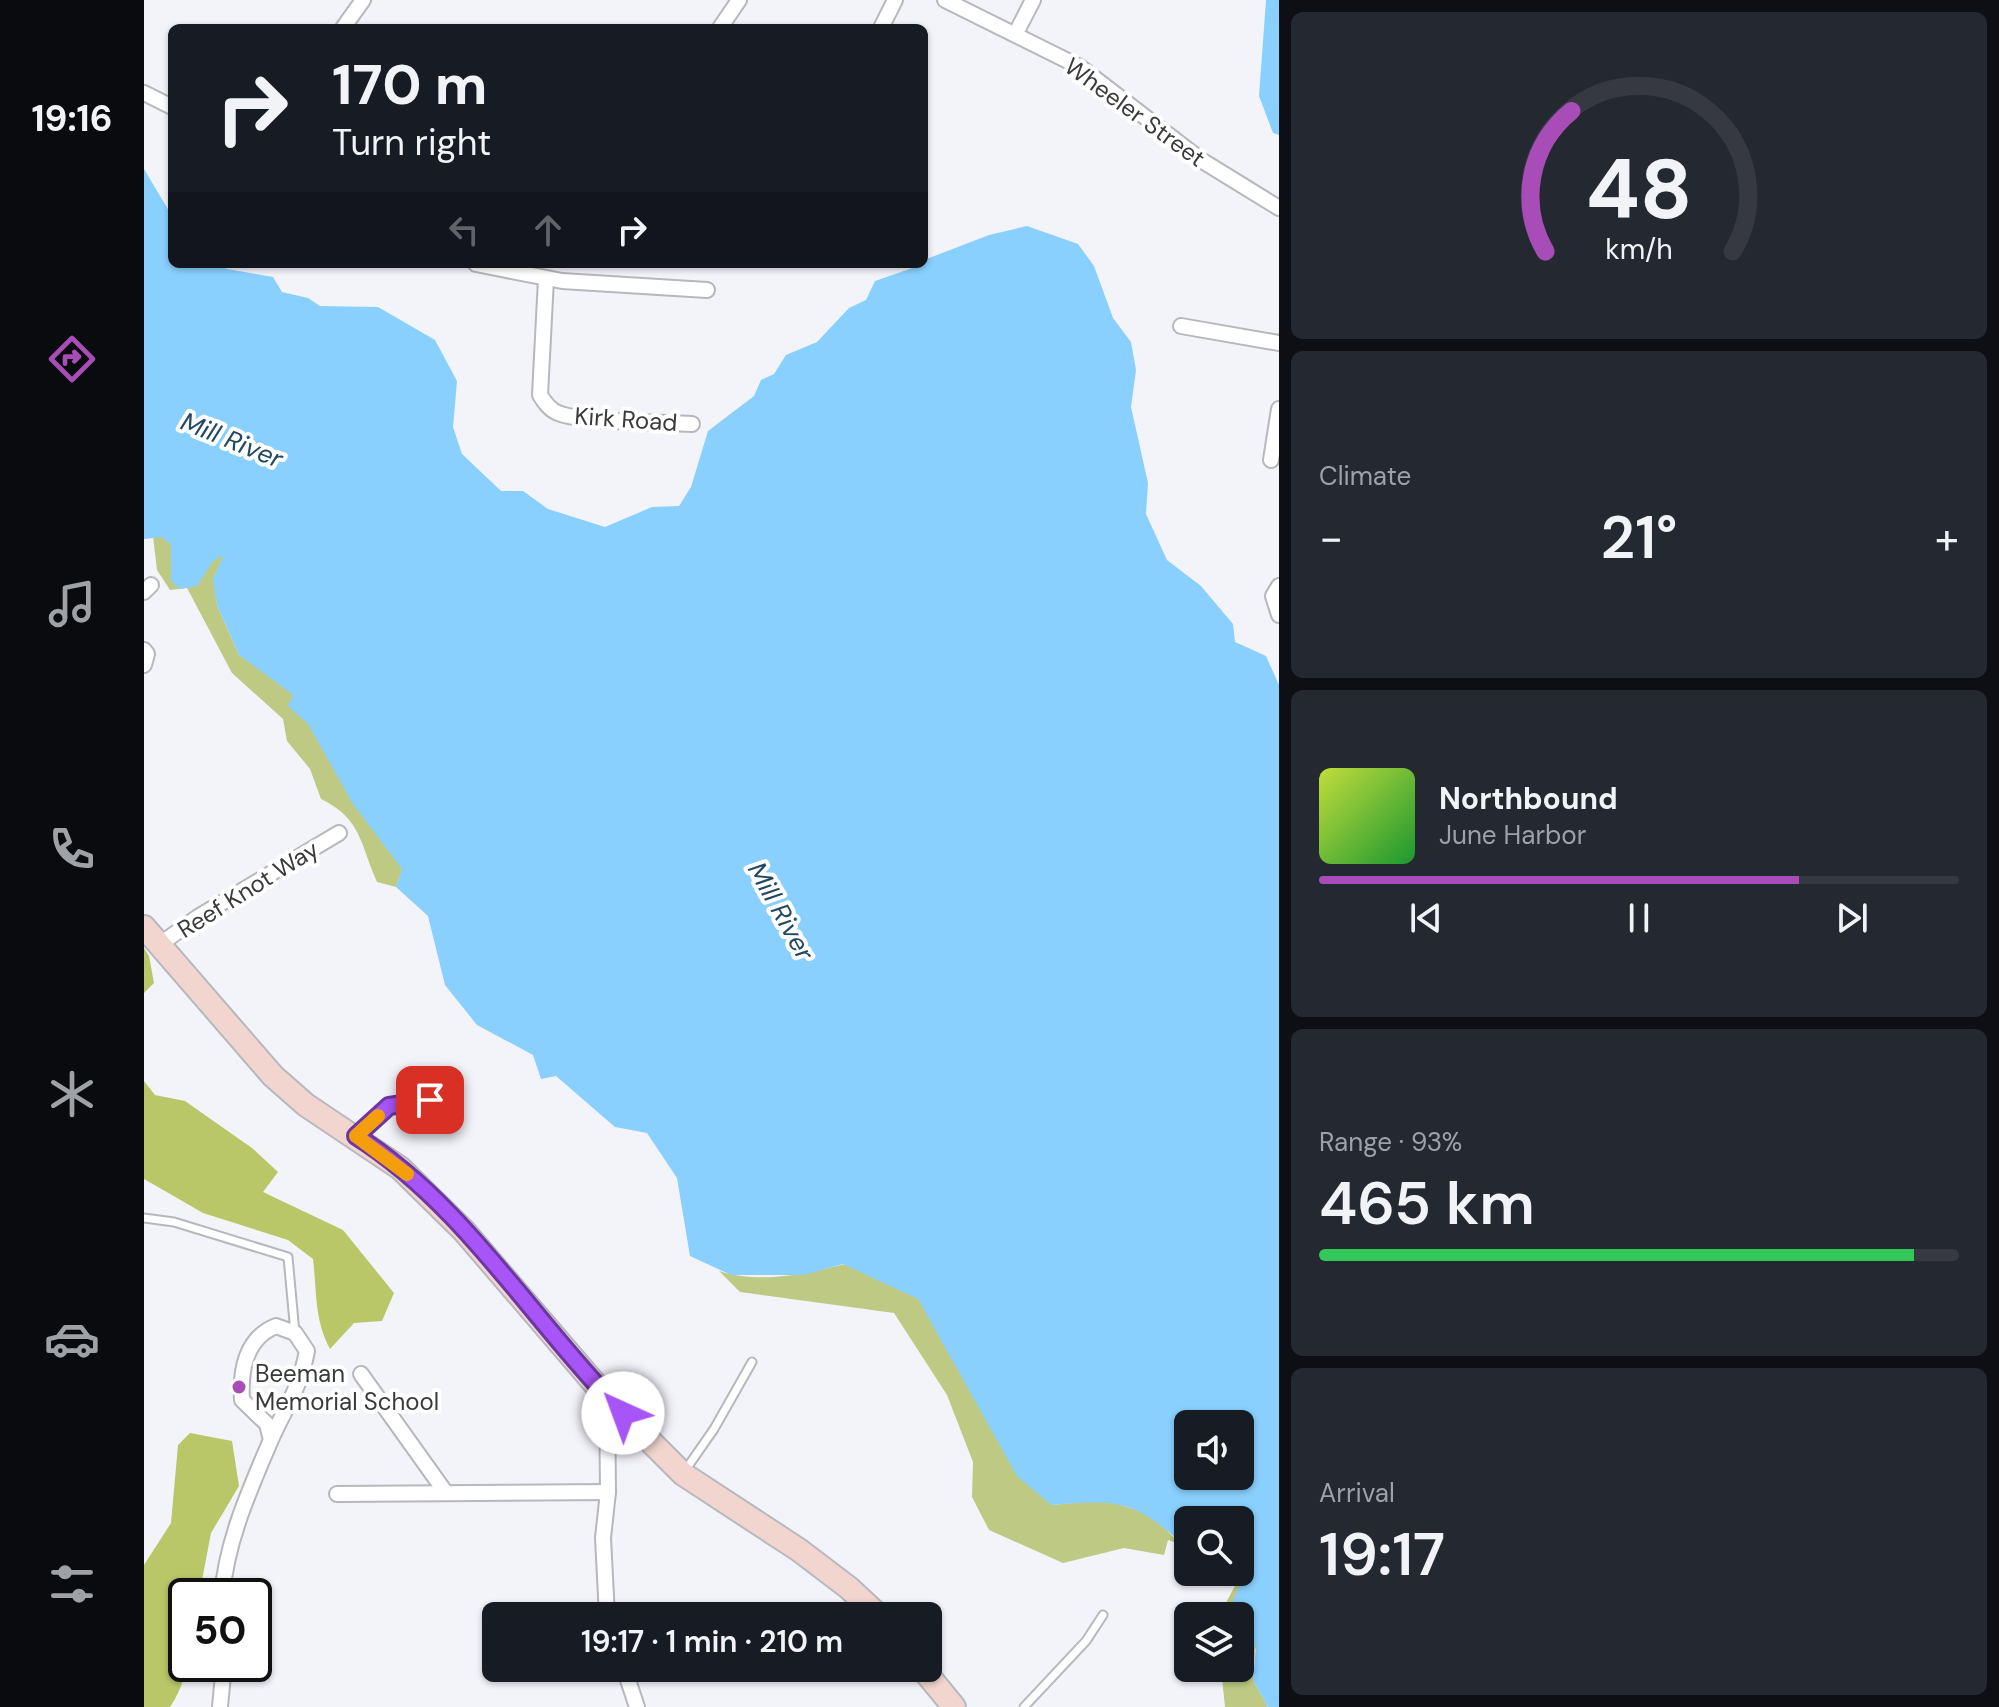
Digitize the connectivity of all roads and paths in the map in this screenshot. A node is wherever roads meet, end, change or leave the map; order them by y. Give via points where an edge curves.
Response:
1 (363, 0) edge
2 (739, 0) edge
3 (895, 0) edge
4 (945, 0) edge
5 (1033, 0) edge
6 (346, 24) edge
7 (723, 24) edge
8 (883, 24) edge
9 (1016, 33) junction
10 (144, 93) edge
11 (168, 105) edge
12 (1279, 208) edge
13 (495, 268) edge
14 (546, 279) junction
15 (707, 290) dead end
16 (1181, 326) dead end
17 (1279, 343) edge
18 (1279, 409) edge
19 (692, 424) dead end
20 (1271, 460) dead end
21 (1279, 586) edge
22 (1279, 615) edge
23 (144, 650) edge
24 (144, 665) edge
25 (339, 833) dead end
26 (144, 927) edge
27 (159, 945) junction
28 (430, 1100) dead end
29 (356, 1136) junction
30 (144, 1218) edge
31 (295, 1333) junction
32 (752, 1362) dead end
33 (361, 1374) dead end
34 (607, 1398) junction
35 (271, 1440) junction
36 (683, 1474) junction
37 (608, 1492) junction
38 (446, 1493) junction
39 (337, 1494) dead end
40 (226, 1578) edge
41 (606, 1602) edge
42 (864, 1602) edge
43 (1103, 1615) dead end
44 (222, 1682) edge
45 (629, 1682) edge
46 (933, 1682) edge
47 (220, 1707) edge
48 (637, 1707) edge
49 (954, 1707) edge
50 (1024, 1707) edge

1 - 6 street
2 - 7 street
3 - 8 street
4 - 9 street, Wheeler Street
5 - 9 street
9 - 12 street, Wheeler Street via 1080,67 1201,160
10 - 11 street
13 - 14 street
14 - 15 street
14 - 19 street, Kirk Road via 540,395 546,404 557,413 577,417
16 - 17 street
18 - 20 street
21 - 22 street via 1273,596
23 - 24 street
25 - 27 street, Reef Knot Way
26 - 27 main road
27 - 29 main road via 273,1076 306,1105
28 - 29 lane via 389,1106
29 - 34 main road via 400,1168 464,1231
30 - 31 lane via 288,1257
31 - 35 street via 307,1351 304,1369
31 - 35 street via 276,1326 259,1333 245,1364 242,1400 267,1424
32 - 36 lane
33 - 38 street
34 - 36 main road
34 - 37 street
35 - 40 street via 235,1532
36 - 42 main road via 799,1550
37 - 38 street
37 - 41 street via 603,1538
38 - 39 street
43 - 50 lane via 1086,1641
44 - 47 street
45 - 48 street
46 - 49 main road

